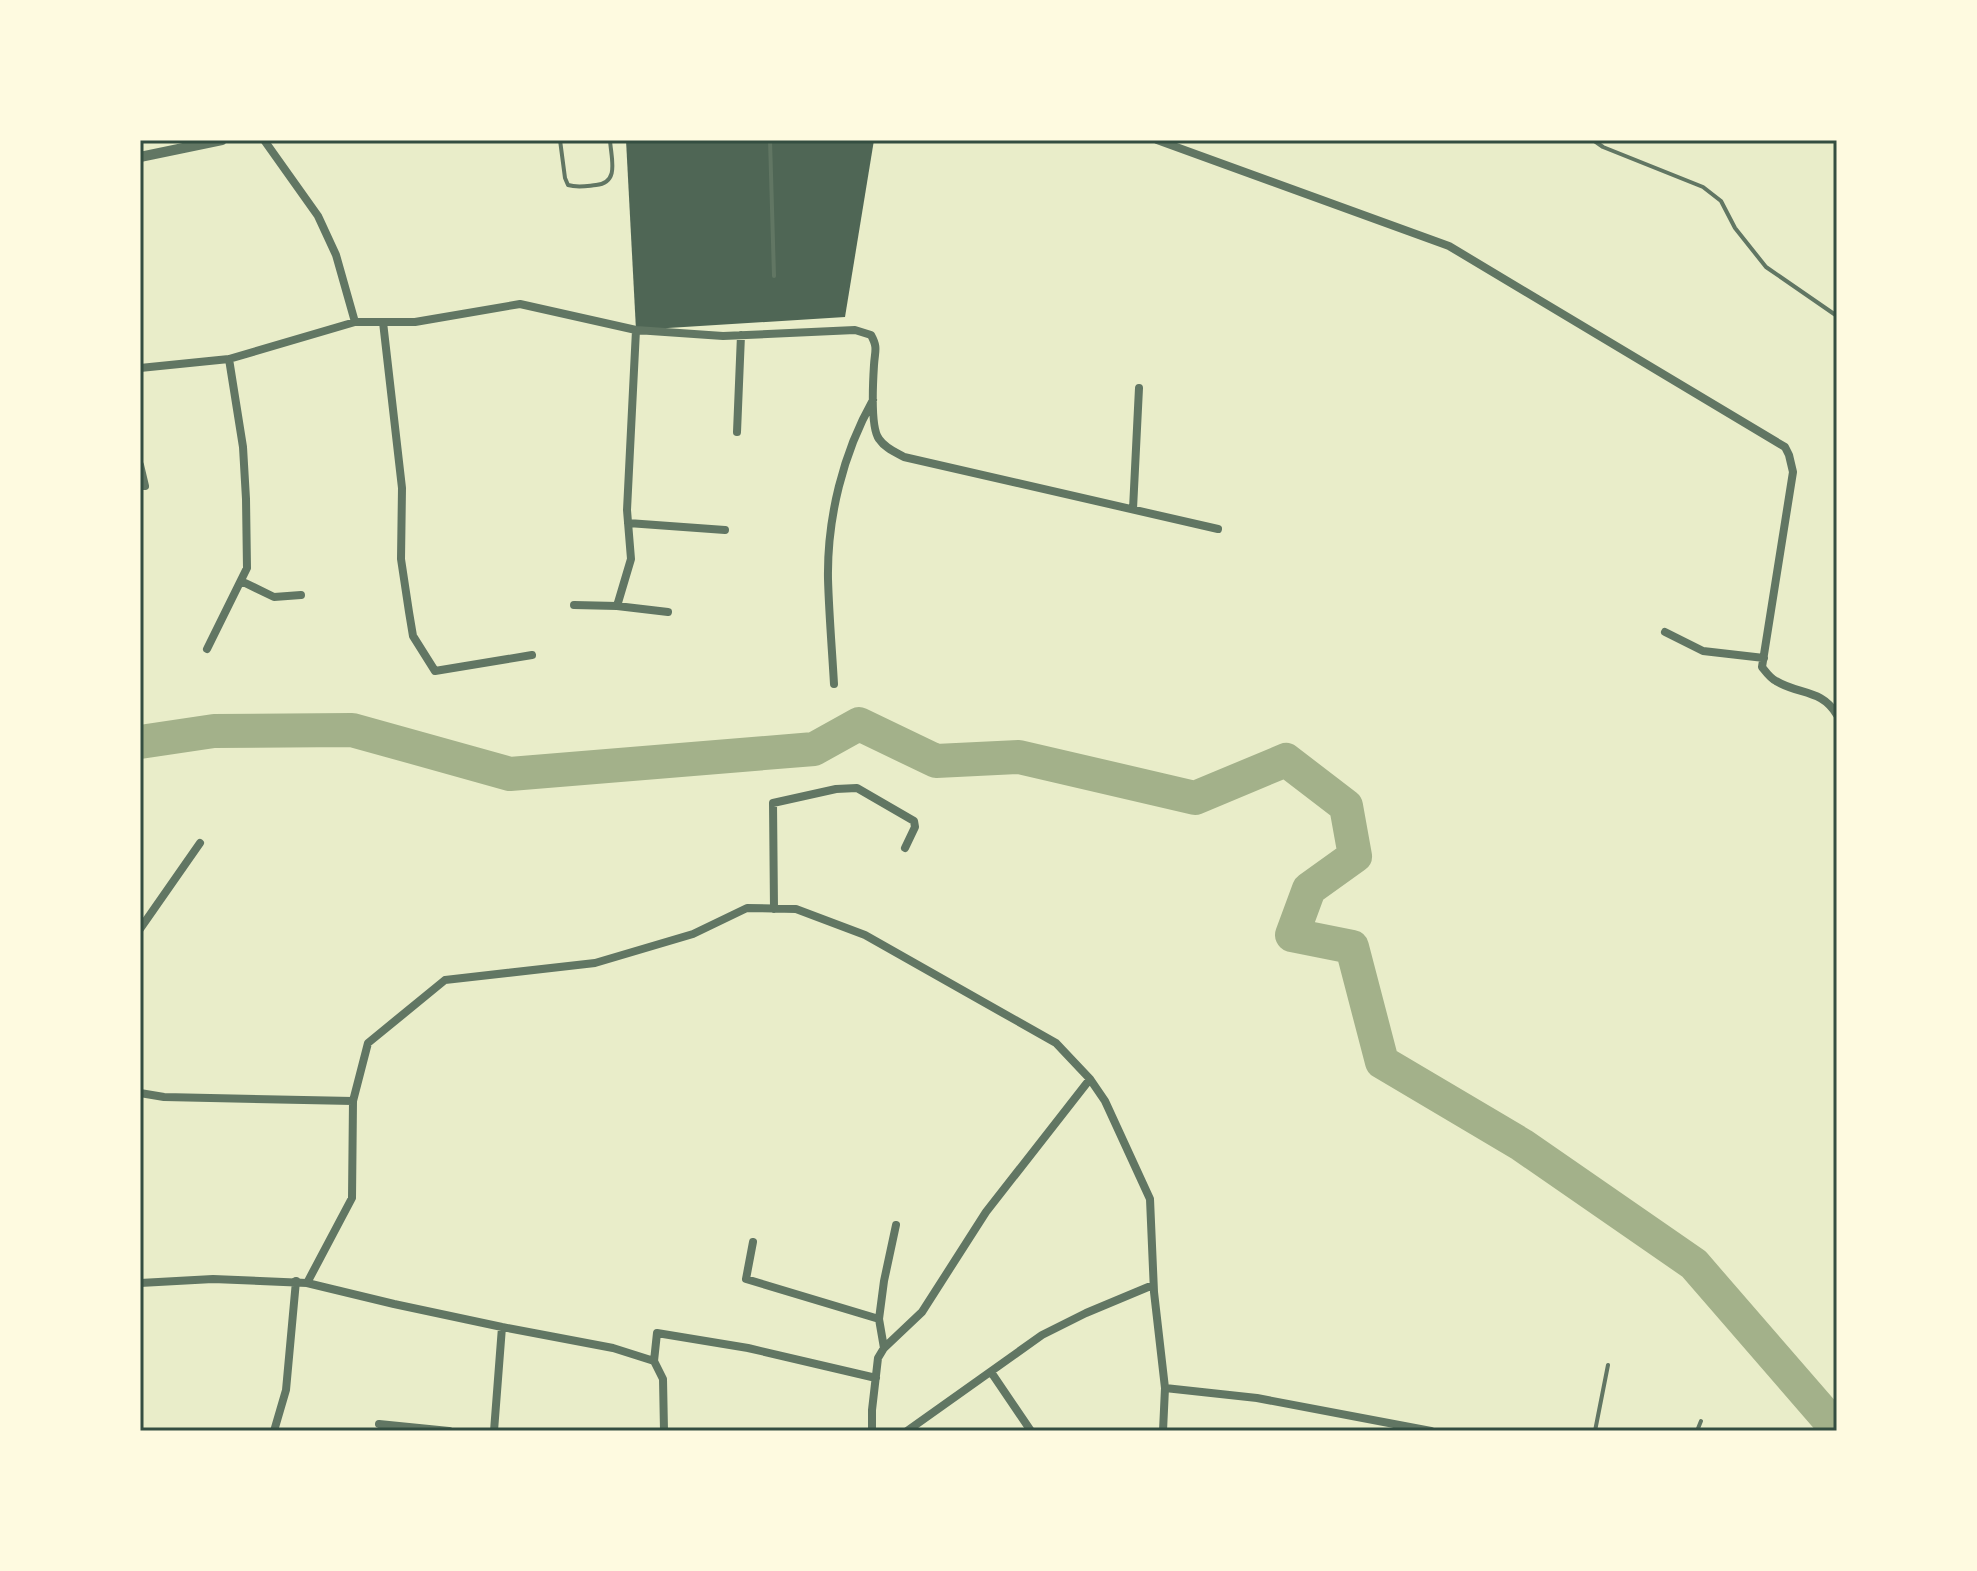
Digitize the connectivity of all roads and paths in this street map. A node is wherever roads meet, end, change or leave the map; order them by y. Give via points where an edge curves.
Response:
1 (222, 140) edge
2 (264, 140) edge
3 (560, 140) edge
4 (610, 140) edge
5 (770, 140) edge
6 (1157, 140) edge
7 (1593, 140) edge
8 (140, 157) edge
9 (774, 276) dead end
10 (1837, 316) edge
11 (355, 322) junction
12 (383, 322) junction
13 (636, 330) junction
14 (741, 335) junction
15 (229, 359) junction
16 (140, 368) edge
17 (1139, 388) dead end
18 (874, 400) junction
19 (737, 432) dead end
20 (140, 465) edge
21 (145, 486) dead end
22 (1133, 509) junction
23 (628, 523) junction
24 (1218, 529) dead end
25 (725, 530) dead end
26 (241, 581) junction
27 (301, 595) dead end
28 (574, 605) dead end
29 (617, 606) junction
30 (668, 612) dead end
31 (1665, 632) dead end
32 (207, 649) dead end
33 (532, 655) dead end
34 (1764, 658) junction
35 (834, 684) dead end
36 (1835, 709) edge
37 (200, 843) dead end
38 (905, 848) dead end
39 (774, 909) junction
40 (140, 929) edge
41 (1090, 1079) junction
42 (140, 1093) edge
43 (353, 1101) junction
44 (896, 1225) dead end
45 (753, 1242) dead end
46 (296, 1281) junction
47 (140, 1283) edge
48 (307, 1283) junction
49 (1153, 1285) junction
50 (879, 1319) junction
51 (502, 1327) junction
52 (884, 1348) junction
53 (654, 1361) junction
54 (1608, 1365) dead end
55 (991, 1372) junction
56 (876, 1378) junction
57 (1165, 1388) junction
58 (1701, 1421) dead end
59 (379, 1424) dead end
60 (1417, 1430) edge
61 (274, 1431) edge
62 (449, 1431) edge
63 (494, 1431) edge
64 (664, 1431) edge
65 (872, 1431) edge
66 (907, 1431) edge
67 (1031, 1431) edge
68 (1163, 1431) edge
69 (1431, 1431) edge
70 (1595, 1431) edge
71 (1697, 1431) edge

1 - 8 street
2 - 11 street via 318,216 336,255
3 - 4 lane via 565,178 577,187 609,181
5 - 9 lane
6 - 34 street via 1449,246 1785,447 1793,472
7 - 10 lane via 1703,187 1721,201 1766,267
11 - 12 street
11 - 15 street
12 - 13 street via 415,322 520,304
12 - 33 street via 402,488 401,559 413,636 435,671
13 - 14 street
13 - 23 street
14 - 18 street via 855,330 871,335 877,346
14 - 19 street
15 - 16 street
15 - 26 street via 246,499 247,568
17 - 22 street
18 - 22 street via 877,438 904,457
18 - 35 street via 859,424 835,500 828,576
20 - 21 street
22 - 24 street
23 - 25 street
23 - 29 street via 631,559
26 - 27 street via 274,597
26 - 32 street
28 - 29 street
29 - 30 street
31 - 34 street via 1703,651
34 - 36 street via 1762,667 1771,678 1823,698
37 - 40 street
38 - 39 street via 914,821 857,788 773,803
39 - 41 street via 796,909 865,935 1056,1043
39 - 43 street via 747,908 693,934 595,963 445,980 368,1043
41 - 49 street via 1150,1199
41 - 52 street via 986,1212 922,1312
42 - 43 street
43 - 48 street via 352,1198
44 - 50 street
45 - 50 street via 746,1279
46 - 47 street
46 - 48 street
46 - 61 street via 286,1390
48 - 51 street
49 - 55 street via 1042,1335
49 - 57 street
50 - 52 street
51 - 53 street
51 - 63 street
52 - 56 street
53 - 56 street via 657,1333
53 - 64 street via 663,1379
54 - 70 lane
55 - 66 street
55 - 67 street
56 - 65 street
57 - 60 street via 1257,1398
57 - 68 street
58 - 71 lane
59 - 62 street
60 - 69 street

